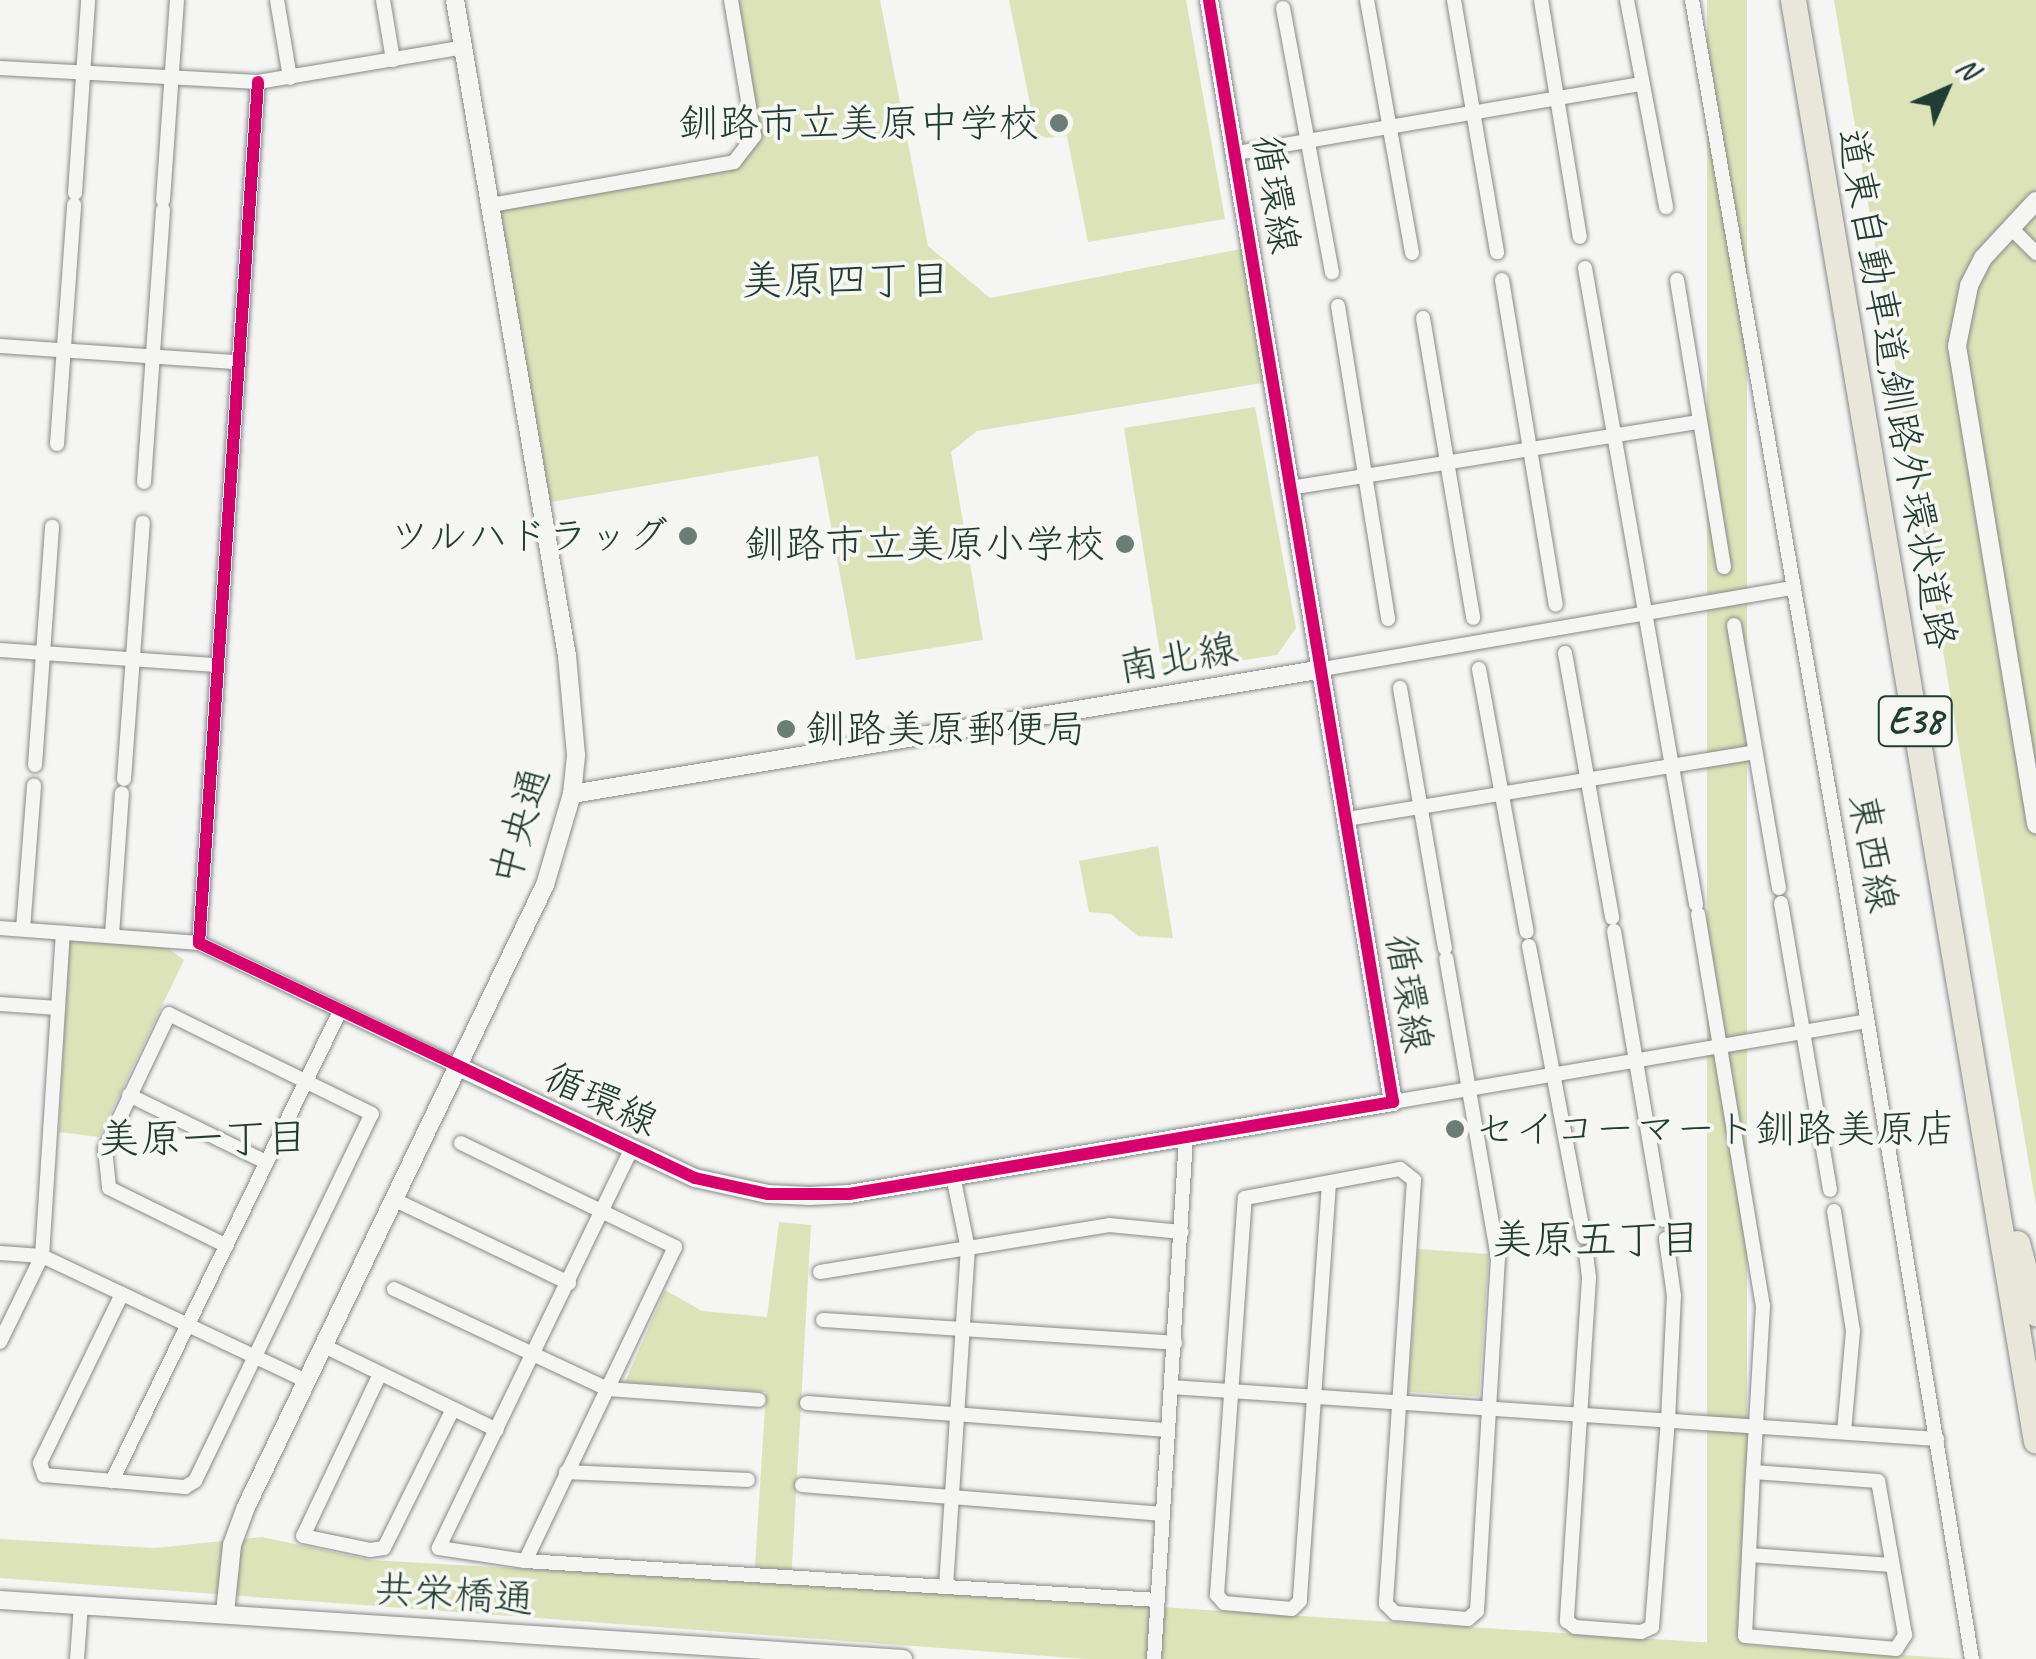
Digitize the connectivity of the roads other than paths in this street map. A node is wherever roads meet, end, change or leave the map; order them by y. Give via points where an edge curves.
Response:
1 (88, 0) edge
2 (177, 0) edge
3 (278, 0) edge
4 (382, 0) edge
5 (454, 0) edge
6 (731, 0) edge
7 (1209, 0) edge
8 (1367, 0) edge
9 (1454, 0) edge
10 (1541, 0) edge
11 (1627, 0) edge
12 (1692, 0) edge
13 (1793, 0) edge
14 (1802, 0) edge
15 (1283, 8) dead end
16 (464, 47) junction
17 (393, 60) junction
18 (0, 68) edge
19 (83, 72) junction
20 (290, 78) junction
21 (172, 79) junction
22 (258, 82) junction
23 (1640, 84) junction
24 (1558, 98) junction
25 (1473, 113) junction
26 (1388, 126) junction
27 (1306, 142) junction
28 (1237, 153) junction
29 (2036, 201) edge
30 (490, 205) junction
31 (1666, 207) dead end
32 (2010, 228) junction
33 (1580, 236) dead end
34 (1498, 252) dead end
35 (1412, 253) dead end
36 (2036, 254) edge
37 (1585, 268) dead end
38 (1332, 273) dead end
39 (1502, 280) dead end
40 (1677, 280) dead end
41 (1338, 306) dead end
42 (1423, 318) dead end
43 (0, 346) edge
44 (64, 351) junction
45 (153, 358) junction
46 (237, 362) junction
47 (1698, 422) junction
48 (1615, 435) junction
49 (56, 444) dead end
50 (1530, 450) junction
51 (1446, 462) junction
52 (1363, 477) junction
53 (144, 482) dead end
54 (1290, 488) junction
55 (143, 523) dead end
56 (52, 527) dead end
57 (1724, 566) dead end
58 (1794, 588) junction
59 (1556, 604) dead end
60 (1645, 614) junction
61 (1473, 618) dead end
62 (1388, 619) dead end
63 (1734, 624) dead end
64 (0, 650) edge
65 (43, 653) junction
66 (1565, 653) dead end
67 (132, 661) junction
68 (216, 666) junction
69 (1324, 669) junction
70 (1479, 669) dead end
71 (1400, 688) dead end
72 (1755, 752) junction
73 (35, 765) dead end
74 (1670, 765) junction
75 (1586, 778) junction
76 (34, 785) dead end
77 (572, 794) junction
78 (1503, 794) junction
79 (1420, 809) junction
80 (1347, 818) junction
81 (2036, 826) edge
82 (0, 928) edge
83 (23, 930) junction
84 (63, 933) junction
85 (112, 935) junction
86 (198, 943) junction
87 (0, 1004) edge
88 (58, 1008) junction
89 (340, 1011) junction
90 (1867, 1021) junction
91 (1804, 1033) junction
92 (1721, 1047) junction
93 (1635, 1061) junction
94 (459, 1068) junction
95 (1550, 1075) junction
96 (306, 1080) junction
97 (1467, 1090) junction
98 (129, 1094) junction
99 (1392, 1102) junction
100 (1186, 1138) junction
101 (461, 1144) dead end
102 (631, 1150) junction
103 (266, 1162) junction
104 (953, 1176) junction
105 (1329, 1184) junction
106 (1830, 1190) dead end
107 (395, 1200) junction
108 (1834, 1211) dead end
109 (603, 1212) junction
110 (2010, 1214) junction
111 (1663, 1220) dead end
112 (1182, 1232) junction
113 (1666, 1239) dead end
114 (226, 1246) junction
115 (968, 1249) junction
116 (0, 1252) edge
117 (42, 1256) junction
118 (820, 1272) dead end
119 (568, 1282) junction
120 (394, 1289) dead end
121 (122, 1294) junction
122 (2036, 1313) edge
123 (823, 1320) dead end
124 (188, 1326) junction
125 (964, 1328) junction
126 (2, 1335) edge
127 (1175, 1343) junction
128 (324, 1346) junction
129 (532, 1355) junction
130 (255, 1358) junction
131 (2036, 1373) edge
132 (380, 1374) junction
133 (306, 1382) junction
134 (1171, 1387) junction
135 (607, 1389) junction
136 (1232, 1391) junction
137 (1314, 1398) junction
138 (759, 1400) dead end
139 (807, 1403) dead end
140 (1398, 1403) junction
141 (454, 1409) junction
142 (1491, 1409) junction
143 (958, 1414) junction
144 (1578, 1417) junction
145 (1668, 1421) junction
146 (1756, 1426) junction
147 (497, 1430) junction
148 (1168, 1430) junction
149 (1844, 1431) junction
150 (1937, 1439) junction
151 (2036, 1441) edge
152 (566, 1472) junction
153 (1753, 1472) junction
154 (748, 1480) dead end
155 (112, 1481) junction
156 (802, 1485) dead end
157 (950, 1499) junction
158 (1163, 1514) junction
159 (1748, 1555) junction
160 (525, 1560) junction
161 (1892, 1565) junction
162 (946, 1587) junction
163 (0, 1600) edge
164 (1158, 1600) junction
165 (81, 1605) junction
166 (225, 1613) junction
167 (588, 1639) junction
168 (882, 1658) edge
169 (77, 1659) edge
170 (588, 1659) edge
171 (903, 1659) edge
172 (1154, 1659) edge
173 (1972, 1659) edge

1 - 19 street
2 - 21 street
3 - 20 street
4 - 17 street
5 - 16 street, 中央通
6 - 30 street via 754,136 734,162
7 - 28 street, 循環線
8 - 26 street
9 - 25 street
10 - 24 street
11 - 23 street
12 - 58 street, 東西線
13 - 151 highway, 道東自動車道;釧路外環状道路 / E38
14 - 110 highway, 道東自動車道;釧路外環状道路 / E38
15 - 27 street
16 - 17 street
16 - 30 street, 中央通
17 - 20 street
18 - 19 street
19 - 21 street
19 - 44 street
20 - 22 street
21 - 22 street
21 - 45 street
22 - 46 street
23 - 24 street
23 - 31 street
24 - 25 street
24 - 33 street
25 - 26 street
25 - 34 street
26 - 27 street
26 - 35 street
27 - 28 street
27 - 38 street
28 - 54 street, 循環線
29 - 32 street
30 - 77 street, 中央通 via 567,656 576,755
32 - 36 street
32 - 81 street via 1969,286 1957,346
37 - 48 street
39 - 50 street
40 - 47 street
41 - 52 street
42 - 51 street
43 - 44 street
44 - 45 street
44 - 49 street
45 - 46 street
45 - 53 street
46 - 68 street
47 - 48 street
47 - 57 street
48 - 50 street
48 - 60 street
50 - 51 street
50 - 59 street
51 - 52 street
51 - 61 street
52 - 54 street
52 - 62 street
54 - 69 street, 循環線
55 - 67 street
56 - 65 street
58 - 60 street, 南北線
58 - 90 street, 東西線
60 - 69 street, 南北線
60 - 74 street
63 - 72 street
64 - 65 street
65 - 67 street
65 - 73 street
66 - 75 street
67 - 68 street
67 - 85 street
68 - 86 street
69 - 77 street, 南北線
69 - 80 street, 循環線
70 - 78 street
71 - 79 street
72 - 74 street
72 - 91 street
74 - 75 street
74 - 92 street
75 - 78 street
75 - 93 street
76 - 83 street
77 - 94 street, 中央通 via 546,886
78 - 79 street
78 - 95 street
79 - 80 street
79 - 97 street
80 - 99 street, 循環線
82 - 83 street
83 - 84 street
84 - 85 street
84 - 88 street
85 - 86 street
86 - 89 street
87 - 88 street
88 - 117 street
89 - 94 street
89 - 96 street
90 - 91 street
90 - 150 street, 東西線
91 - 92 street
91 - 106 street
92 - 93 street
92 - 146 street via 1763,1306
93 - 95 street
93 - 111 street
94 - 102 street, 循環線
94 - 107 street, 中央通
95 - 97 street
95 - 144 street via 1589,1278
96 - 98 street via 168,1014
96 - 103 street
96 - 130 street via 372,1114
97 - 99 street
97 - 142 street via 1498,1258
98 - 103 street
98 - 114 street via 105,1149 109,1188
99 - 100 street, 循環線
100 - 104 street, 循環線
100 - 112 street
101 - 109 street
102 - 104 street, 循環線 via 695,1178 768,1194 848,1194
102 - 109 street
103 - 114 street
104 - 115 street
105 - 136 street via 1246,1198
105 - 137 street
105 - 140 street via 1400,1170 1414,1180
107 - 119 street
107 - 128 street, 中央通
108 - 149 street via 1852,1331
109 - 119 street
109 - 135 street via 675,1246
110 - 122 highway
110 - 131 highway, 道東自動車道;釧路外環状道路 / E38
112 - 115 street via 1109,1226
112 - 127 street
113 - 145 street via 1674,1296
114 - 124 street
115 - 118 street
115 - 125 street
116 - 117 street
117 - 121 street
117 - 126 street
119 - 129 street
120 - 129 street
121 - 124 street
121 - 155 street via 40,1463 44,1475
123 - 125 street
124 - 130 street
124 - 155 street
125 - 127 street
125 - 143 street
127 - 134 street
128 - 132 street
128 - 133 street, 中央通
129 - 135 street
129 - 147 street
130 - 133 street
130 - 155 street via 194,1480 185,1486
132 - 141 street
132 - 141 street via 303,1536 384,1548
133 - 166 street, 中央通 via 232,1546
134 - 136 street
134 - 148 street
135 - 138 street
135 - 152 street
136 - 137 street
136 - 137 street via 1217,1595 1224,1604 1292,1609 1300,1602
137 - 140 street
139 - 143 street
140 - 142 street
140 - 142 street via 1386,1604 1395,1613 1468,1618 1477,1611
141 - 147 street
142 - 144 street
143 - 148 street
143 - 157 street
144 - 145 street
144 - 145 street via 1567,1620 1574,1627 1641,1632 1652,1626
145 - 146 street
146 - 149 street
146 - 153 street
147 - 160 street via 439,1548
148 - 158 street
149 - 150 street
150 - 173 street, 東西線
152 - 154 street
152 - 160 street
153 - 159 street
153 - 161 street via 1878,1481
156 - 157 street
157 - 158 street
157 - 162 street
158 - 164 street
159 - 161 street
159 - 161 street via 1745,1636 1896,1649 1905,1634
160 - 162 street
162 - 164 street
163 - 165 street, 共栄橋通
164 - 172 street
165 - 166 street, 共栄橋通
165 - 169 street
166 - 167 street, 共栄橋通
167 - 168 street, 共栄橋通
167 - 170 street
168 - 171 street, 共栄橋通

